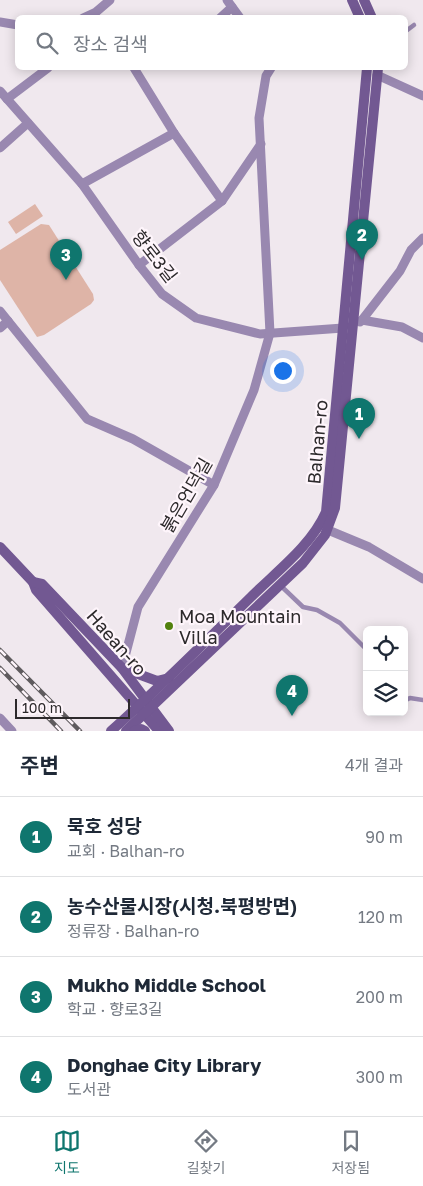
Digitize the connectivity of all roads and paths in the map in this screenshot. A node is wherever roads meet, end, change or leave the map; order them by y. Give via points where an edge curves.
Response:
1 (110, 0) edge
2 (352, 0) edge
3 (364, 0) edge
4 (229, 4) edge
5 (98, 15) edge
6 (222, 15) edge
7 (238, 15) edge
8 (359, 15) edge
9 (371, 15) edge
10 (0, 22) edge
11 (15, 24) edge
12 (414, 25) dead end
13 (408, 30) edge
14 (45, 70) edge
15 (137, 70) edge
16 (270, 70) edge
17 (372, 70) edge
18 (0, 91) edge
19 (423, 96) edge
20 (7, 99) junction
21 (28, 123) junction
22 (174, 133) junction
23 (261, 144) junction
24 (0, 148) edge
25 (82, 184) junction
26 (222, 201) junction
27 (423, 238) edge
28 (139, 266) junction
29 (0, 311) edge
30 (362, 320) junction
31 (8, 321) junction
32 (0, 328) edge
33 (348, 328) junction
34 (270, 333) junction
35 (423, 338) edge
36 (214, 485) junction
37 (324, 528) junction
38 (0, 547) edge
39 (423, 579) edge
40 (33, 582) junction
41 (280, 584) junction
42 (363, 646) edge
43 (122, 668) junction
44 (170, 677) junction
45 (408, 699) edge
46 (423, 700) edge
47 (144, 707) junction
48 (0, 718) edge
49 (12, 731) edge
50 (111, 731) edge
51 (126, 731) edge
52 (134, 731) edge
53 (146, 731) edge
54 (159, 731) edge
55 (169, 731) edge

1 - 5 street
2 - 8 street
3 - 9 street
4 - 6 street
4 - 7 street
10 - 11 street
12 - 13 lane
14 - 20 street
15 - 22 street
16 - 23 street, 붉은언덕길 via 259,118
17 - 19 street
17 - 33 street, Balhan-ro
18 - 20 street, 향로3길
20 - 21 street, 향로3길
21 - 24 street
21 - 25 street, 향로3길
22 - 25 street
22 - 26 street
23 - 26 street
23 - 34 street, 붉은언덕길
25 - 28 street, 향로3길
26 - 28 street
27 - 30 street
28 - 34 street, 향로3길 via 162,294 196,318 260,334
29 - 31 street
30 - 33 street
30 - 35 street via 402,327
31 - 32 street
31 - 36 street via 87,419 133,439
33 - 34 street, 향로3길
33 - 37 street, Balhan-ro
34 - 36 street, 붉은언덕길 via 254,390
36 - 43 street, 붉은언덕길 via 138,607
37 - 39 street via 369,547
37 - 41 street, Balhan-ro via 303,563
37 - 44 street, Balhan-ro
38 - 40 street, Haean-ro
40 - 43 street, Haean-ro via 42,584
40 - 47 street, Haean-ro via 36,590
41 - 42 lane via 302,607 317,610 340,624
41 - 47 street, Balhan-ro
43 - 44 street via 157,681
43 - 47 street, Haean-ro
44 - 47 street, Balhan-ro
45 - 46 lane
47 - 50 street, Balhan-ro
47 - 51 street, Balhan-ro
47 - 54 street, Haean-ro
47 - 55 street, Haean-ro
48 - 49 street
52 - 53 street

